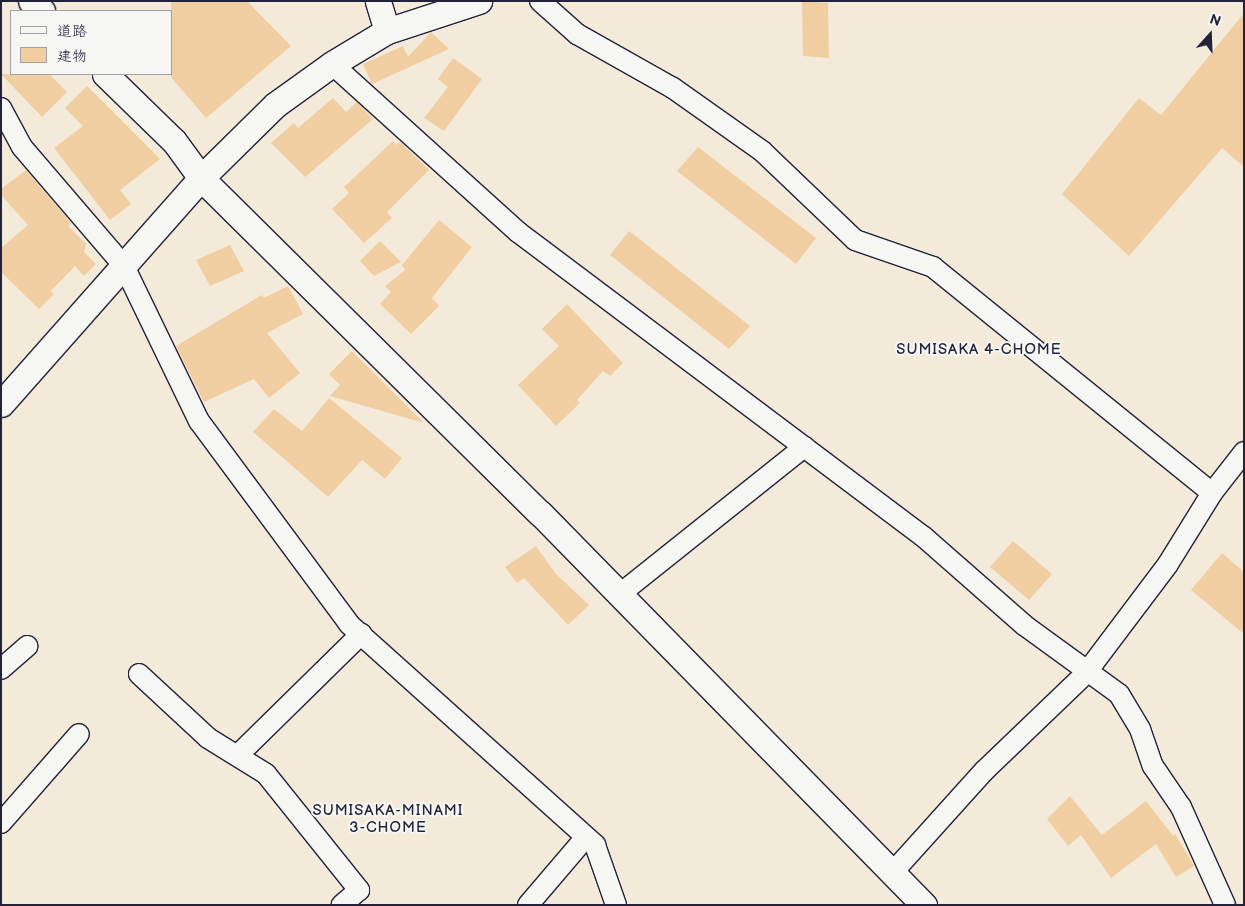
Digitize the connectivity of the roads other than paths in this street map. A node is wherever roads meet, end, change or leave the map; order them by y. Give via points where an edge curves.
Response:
1 (31, 1) edge
2 (378, 1) edge
3 (479, 1) edge
4 (540, 1) edge
5 (41, 10) edge
6 (387, 31) junction
7 (332, 64) junction
8 (106, 75) edge
9 (1, 108) edge
10 (201, 178) junction
11 (124, 266) junction
12 (1, 404) edge
13 (804, 447) junction
14 (1244, 452) edge
15 (1212, 493) junction
16 (620, 594) junction
17 (360, 634) junction
18 (27, 646) dead end
19 (1, 669) edge
20 (1086, 673) junction
21 (139, 674) dead end
22 (79, 734) dead end
23 (238, 755) junction
24 (1, 823) edge
25 (586, 837) junction
26 (893, 872) junction
27 (342, 905) edge
28 (528, 905) edge
29 (616, 905) edge
30 (924, 905) edge
31 (1225, 905) edge

1 - 5 street
2 - 6 street
3 - 6 street
4 - 15 street via 577,34 673,88 762,150 855,240 933,267
6 - 7 street
7 - 10 street via 275,105
7 - 13 street via 518,232
8 - 10 street via 174,141
9 - 11 street via 22,147
10 - 11 street
10 - 16 street
11 - 12 street
11 - 17 street via 199,422 349,624
13 - 16 street
13 - 20 street via 924,538 1024,625
14 - 15 street
15 - 20 street via 1168,564
16 - 26 street
17 - 23 street
17 - 25 street
18 - 19 street
20 - 26 street via 985,770
20 - 31 street via 1119,694 1140,729 1153,766 1181,807
21 - 23 street via 208,738
22 - 24 street
23 - 27 street via 266,774 359,890
25 - 28 street
25 - 29 street via 595,845
26 - 30 street

